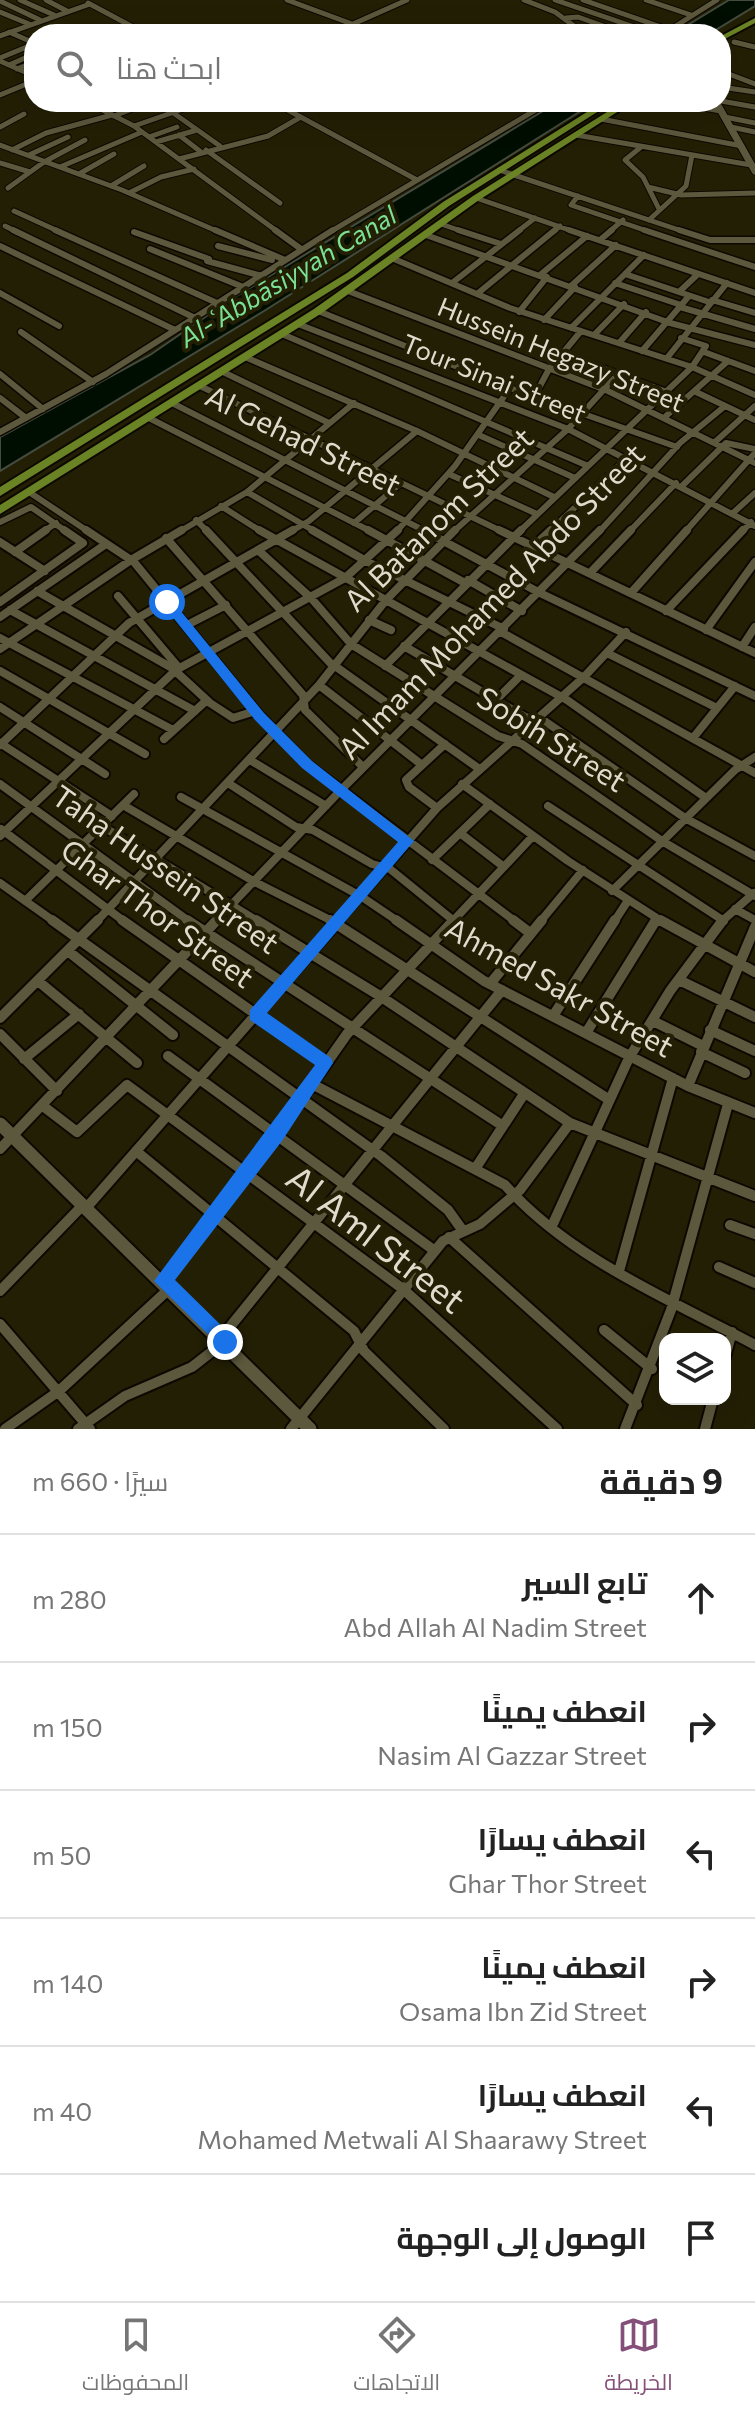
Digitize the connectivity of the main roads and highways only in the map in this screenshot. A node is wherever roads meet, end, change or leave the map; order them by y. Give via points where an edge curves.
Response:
1 (753, 25) edge
2 (731, 35) edge
3 (731, 44) edge
4 (593, 112) edge
5 (613, 112) edge
6 (722, 112) edge
7 (753, 168) edge
8 (236, 346) junction
9 (248, 356) junction
10 (215, 359) junction
11 (226, 369) junction
12 (0, 492) edge
13 (0, 510) edge

1 - 2 highway
1 - 3 highway
4 - 8 highway
5 - 9 highway via 476,198
6 - 7 main road
8 - 9 highway
8 - 10 highway
9 - 11 highway
10 - 11 highway via 225,360
10 - 12 highway
11 - 13 highway

